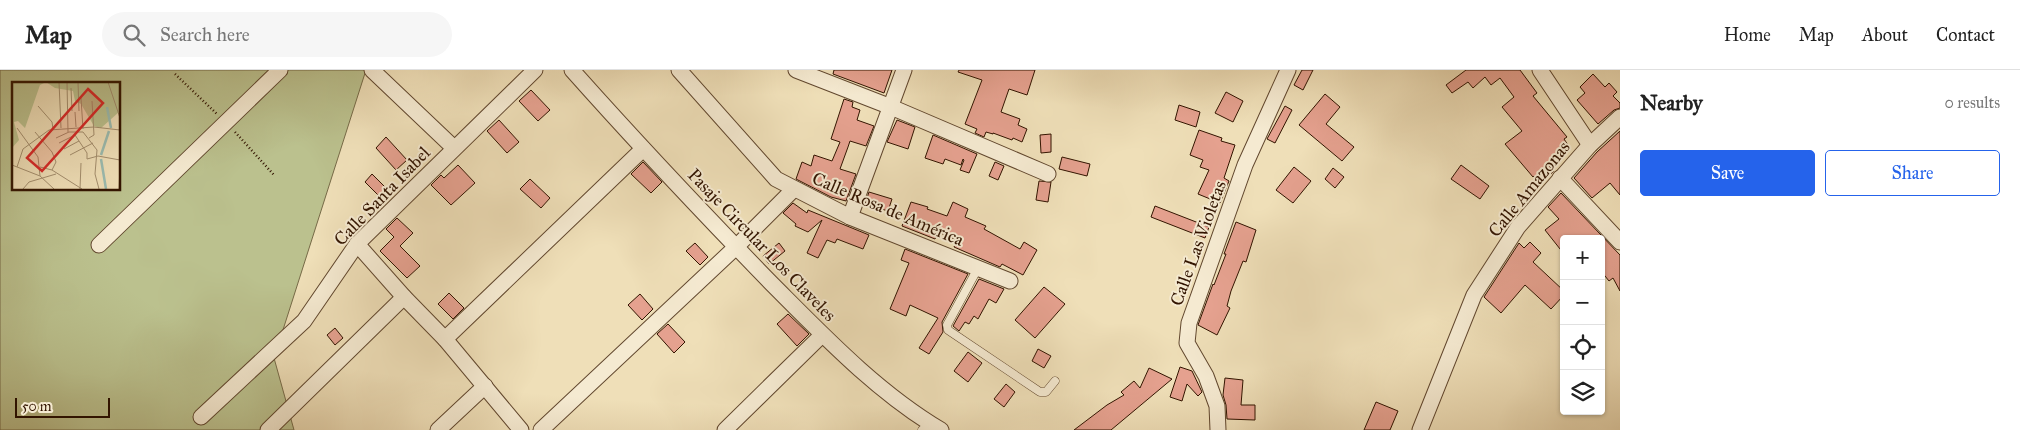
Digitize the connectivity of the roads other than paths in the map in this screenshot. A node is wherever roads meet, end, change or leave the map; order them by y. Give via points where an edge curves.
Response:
1 (280, 70) edge
2 (372, 70) edge
3 (535, 70) edge
4 (572, 70) edge
5 (679, 70) edge
6 (796, 70) edge
7 (904, 70) edge
8 (1288, 70) edge
9 (1540, 70) edge
10 (891, 107) junction
11 (1620, 118) edge
12 (1590, 145) junction
13 (454, 148) junction
14 (644, 149) junction
15 (1048, 174) dead end
16 (1560, 178) junction
17 (794, 189) junction
18 (850, 217) junction
19 (1620, 242) edge
20 (357, 244) junction
21 (99, 245) dead end
22 (736, 247) junction
23 (978, 268) junction
24 (1010, 281) dead end
25 (404, 297) junction
26 (822, 334) junction
27 (445, 339) junction
28 (1056, 381) dead end
29 (485, 386) junction
30 (201, 417) dead end
31 (931, 428) edge
32 (268, 430) edge
33 (438, 430) edge
34 (521, 430) edge
35 (541, 430) edge
36 (725, 430) edge
37 (1218, 430) edge
38 (1420, 430) edge

1 - 21 street
2 - 13 street
3 - 13 street, Calle Santa Isabel
4 - 14 street, Pasaje Circular Los Claveles
5 - 17 street, Calle Rosa de América via 776,179
6 - 10 street
7 - 10 street
8 - 37 street, Calle Las Violetas via 1246,166 1189,323 1187,343 1206,376 1217,406
9 - 12 street
10 - 15 street
10 - 18 street
11 - 12 street, Calle Amazonas
12 - 16 street, Calle Amazonas
13 - 20 street, Calle Santa Isabel
14 - 22 street, Pasaje Circular Los Claveles
14 - 27 street
16 - 19 street
16 - 38 street, Calle Amazonas via 1518,227 1474,295
17 - 18 street, Calle Rosa de América
17 - 22 street
18 - 23 street, Calle Rosa de América
20 - 25 street
20 - 30 street, Calle Santa Isabel via 304,321
22 - 26 street, Pasaje Circular Los Claveles
22 - 35 street
23 - 24 street, Calle Rosa de América
23 - 28 lane via 947,325 948,330 1040,392 1046,392
25 - 27 street
25 - 32 street
26 - 31 street, Pasaje Circular Los Claveles
26 - 36 street
27 - 29 street
29 - 33 street
29 - 34 street

